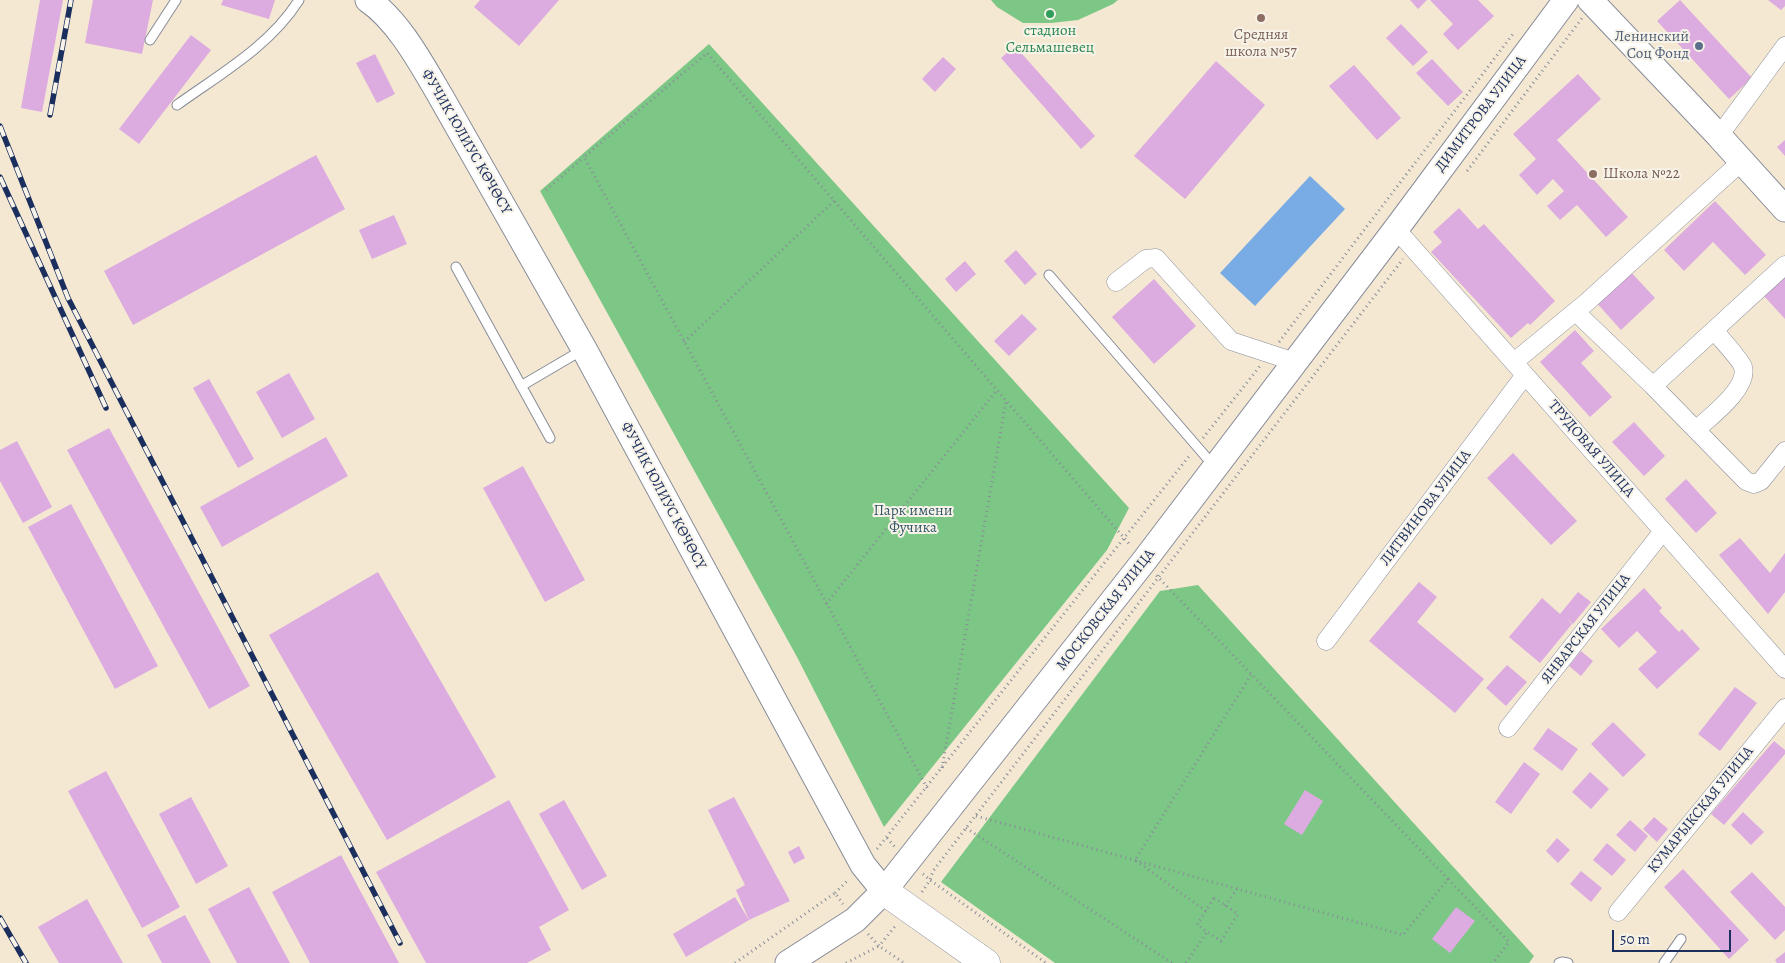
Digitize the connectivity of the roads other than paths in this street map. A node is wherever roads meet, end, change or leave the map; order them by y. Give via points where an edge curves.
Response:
1 (176, 0) edge
2 (299, 0) edge
3 (368, 0) edge
4 (1566, 0) edge
5 (1590, 0) edge
6 (150, 40) dead end
7 (1785, 46) edge
8 (177, 105) dead end
9 (1719, 136) junction
10 (1742, 161) junction
11 (1785, 209) edge
12 (1396, 229) junction
13 (1785, 264) edge
14 (456, 266) dead end
15 (1049, 274) dead end
16 (1116, 282) dead end
17 (1582, 318) dead end
18 (1714, 330) junction
19 (584, 349) junction
20 (1295, 362) junction
21 (1520, 369) junction
22 (521, 386) junction
23 (1653, 386) junction
24 (1696, 430) junction
25 (550, 438) dead end
26 (1785, 451) edge
27 (1215, 467) junction
28 (1663, 531) junction
29 (1326, 641) dead end
30 (1785, 669) edge
31 (1785, 708) edge
32 (1508, 728) dead end
33 (884, 891) junction
34 (1618, 912) dead end
35 (1681, 940) dead end
36 (788, 963) edge
37 (986, 963) edge
38 (1559, 963) edge
39 (1568, 963) edge
40 (1664, 963) edge

1 - 6 lane
2 - 8 lane via 290,16 263,43
3 - 19 main road, ФУЧИК ЮЛИУС КӨЧӨСҮ via 393,23 420,62
4 - 12 main road, ДИМИТРОВА УЛИЦА
5 - 9 main road
7 - 9 street
9 - 10 main road
10 - 11 main road
10 - 21 street, ЛИТВИНОВА УЛИЦА via 1587,302
12 - 20 main road, МОСКОВСКАЯ УЛИЦА
12 - 21 street, ТРУДОВАЯ УЛИЦА
13 - 18 street
14 - 22 lane
15 - 27 lane
16 - 20 street via 1146,259 1156,258 1231,341
17 - 23 street
18 - 23 street
18 - 24 street via 1743,366 1743,378 1736,392
19 - 22 lane
19 - 33 main road, ФУЧИК ЮЛИУС КӨЧӨСҮ via 863,864
20 - 27 main road, МОСКОВСКАЯ УЛИЦА
21 - 28 street, ТРУДОВАЯ УЛИЦА
21 - 29 street, ЛИТВИНОВА УЛИЦА
22 - 25 lane
23 - 24 street
24 - 26 street via 1746,481 1754,484 1761,481
27 - 33 main road, МОСКОВСКАЯ УЛИЦА
28 - 30 street, ТРУДОВАЯ УЛИЦА
28 - 32 street, ЯНВАРСКАЯ УЛИЦА
31 - 34 street, КУМАРЫКСКАЯ УЛИЦА
33 - 36 main road, МОСКОВСКАЯ УЛИЦА via 855,920
33 - 37 main road, ФУЧИК ЮЛИУС КӨЧӨСҮ
35 - 40 lane
38 - 39 lane

